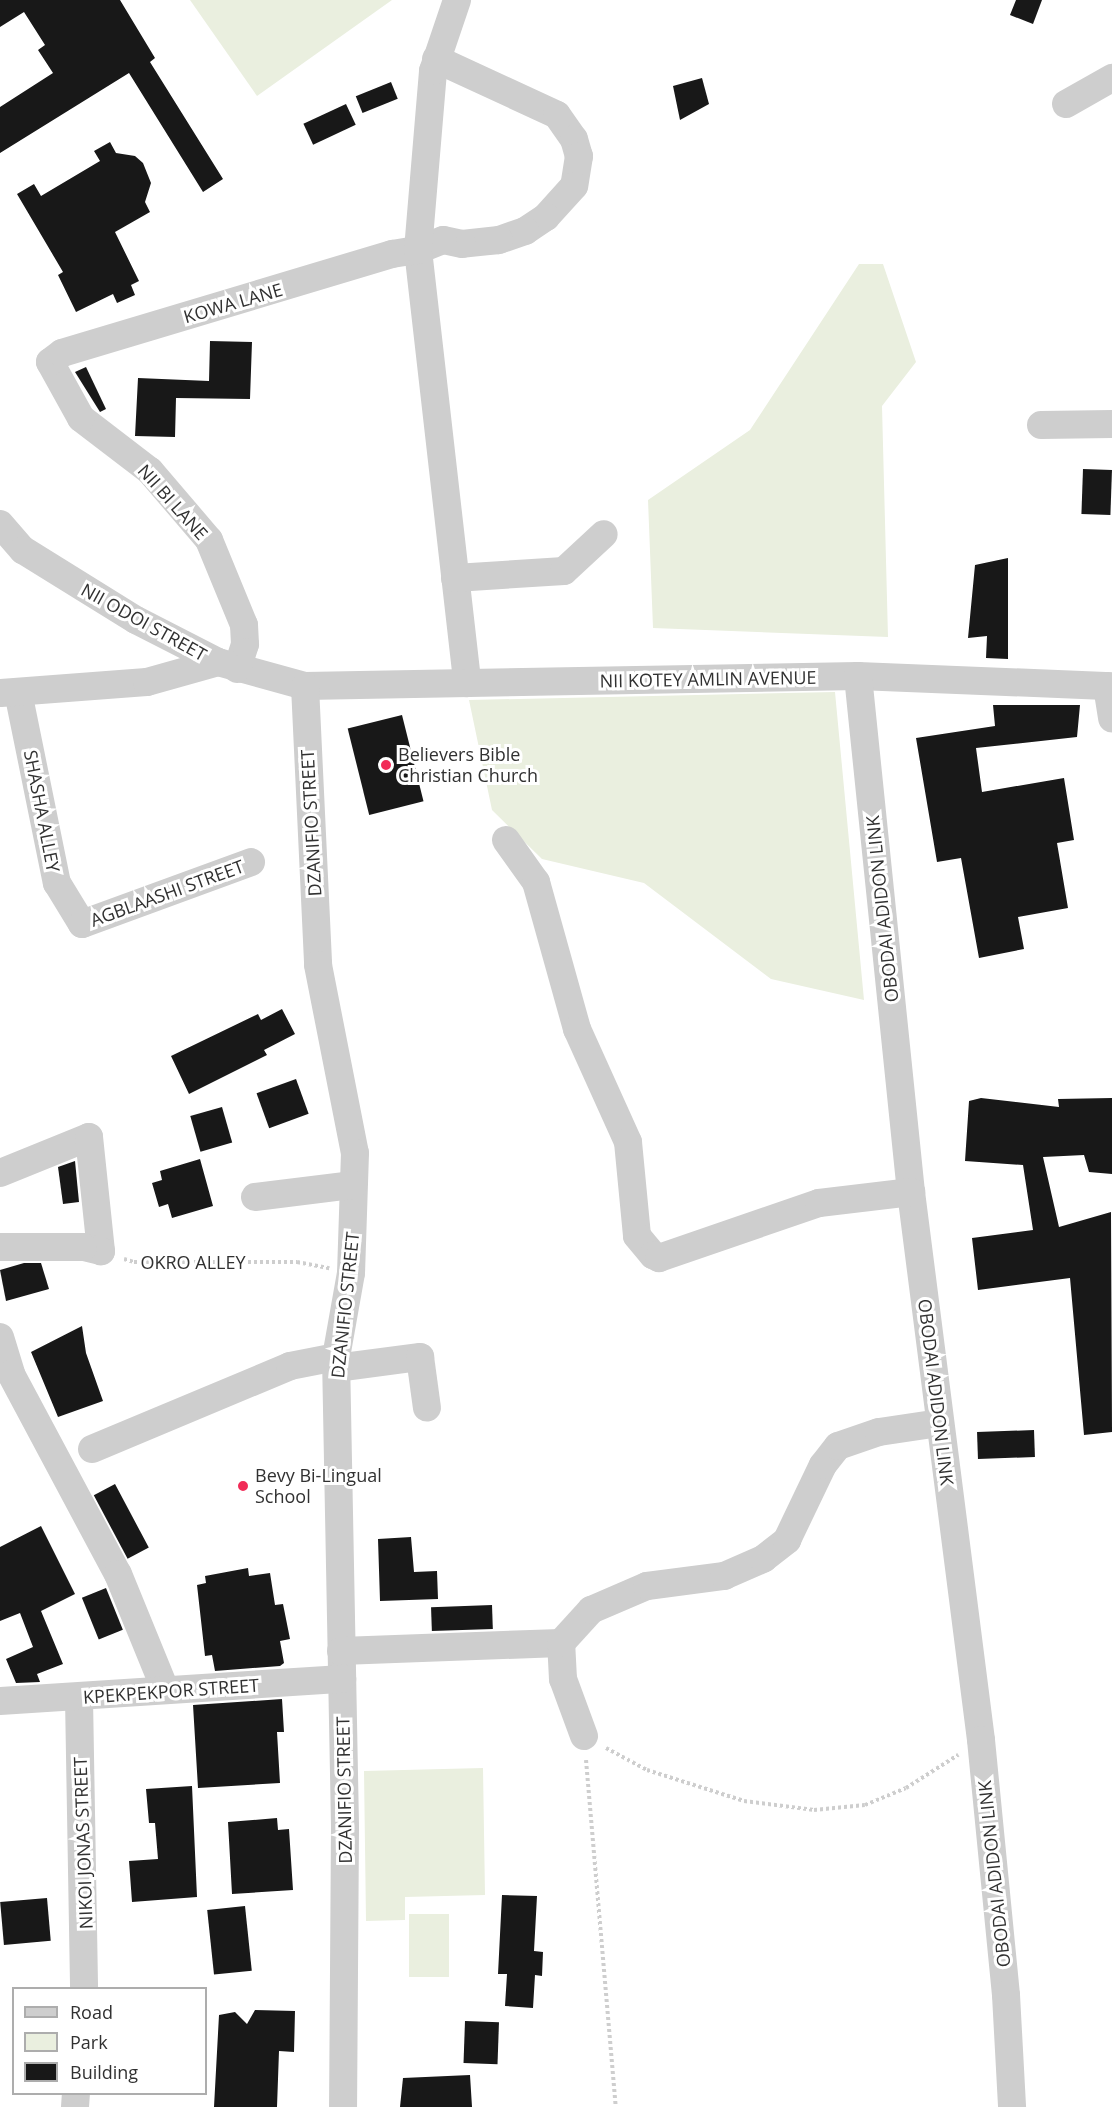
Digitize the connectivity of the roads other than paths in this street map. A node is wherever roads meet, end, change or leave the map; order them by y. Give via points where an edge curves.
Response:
1 (457, 0) edge
2 (436, 59) junction
3 (1112, 78) edge
4 (1066, 104) dead end
5 (418, 250) junction
6 (50, 363) joint
7 (1112, 424) edge
8 (1041, 425) dead end
9 (0, 524) edge
10 (604, 534) dead end
11 (455, 578) junction
12 (227, 666) junction
13 (858, 676) junction
14 (467, 683) junction
15 (305, 686) junction
16 (1110, 686) edge
17 (9, 692) edge
18 (1112, 719) edge
19 (506, 840) dead end
20 (251, 862) dead end
21 (82, 924) joint
22 (0, 1173) edge
23 (353, 1185) junction
24 (911, 1192) junction
25 (255, 1197) dead end
26 (0, 1247) edge
27 (0, 1337) edge
28 (336, 1363) junction
29 (427, 1408) dead end
30 (939, 1423) junction
31 (92, 1449) dead end
32 (561, 1642) junction
33 (341, 1651) junction
34 (342, 1679) junction
35 (165, 1689) junction
36 (79, 1698) junction
37 (0, 1701) edge
38 (584, 1736) road end
39 (84, 1987) edge
40 (343, 2107) edge
41 (1012, 2107) edge

1 - 2 street
2 - 5 street
2 - 5 street, KOWA LANE via 557,115 574,139 578,172 574,186 561,202 525,231 499,240 462,244 443,240
3 - 4 street
5 - 6 street, KOWA LANE via 392,254 63,353
5 - 11 street
6 - 12 street, NII BI LANE via 81,418 150,471 209,540 244,625 245,644
7 - 8 street
9 - 12 street, NII ODOI STREET via 23,550 78,586
10 - 11 street via 564,570
11 - 14 street
12 - 15 street, NII ODOI STREET
12 - 17 street via 147,682
13 - 14 street, NII KOTEY AMLIN AVENUE
13 - 16 street, NII KOTEY AMLIN AVENUE
13 - 24 street, OBODAI ADIDON LINK
14 - 15 street, NII KOTEY AMLIN AVENUE
15 - 23 street, DZANIFIO STREET via 318,965 355,1153
16 - 18 street
17 - 21 street, SHASHA ALLEY via 57,883
19 - 24 street via 536,882 577,1029 628,1142 638,1236 653,1255 659,1258 819,1203
20 - 21 street, AGBLAASHI STREET
22 - 26 street via 89,1137 101,1251 83,1247
23 - 25 street
23 - 28 street, DZANIFIO STREET via 351,1273
24 - 30 street, OBODAI ADIDON LINK
27 - 35 street via 11,1374 118,1574
28 - 29 street via 420,1357
28 - 31 street via 290,1366
28 - 33 street, DZANIFIO STREET
30 - 32 street via 879,1432 838,1446 823,1465 787,1540 763,1559 724,1576 646,1586 609,1599 591,1610
30 - 41 street, OBODAI ADIDON LINK via 981,1740 1006,1995
32 - 33 street
32 - 38 street via 563,1679
33 - 34 street, DZANIFIO STREET
34 - 35 street, KPEKPEKPOR STREET
34 - 40 street, DZANIFIO STREET
35 - 36 street, KPEKPEKPOR STREET
36 - 37 street, KPEKPEKPOR STREET
36 - 39 street, NIKOI JONAS STREET

